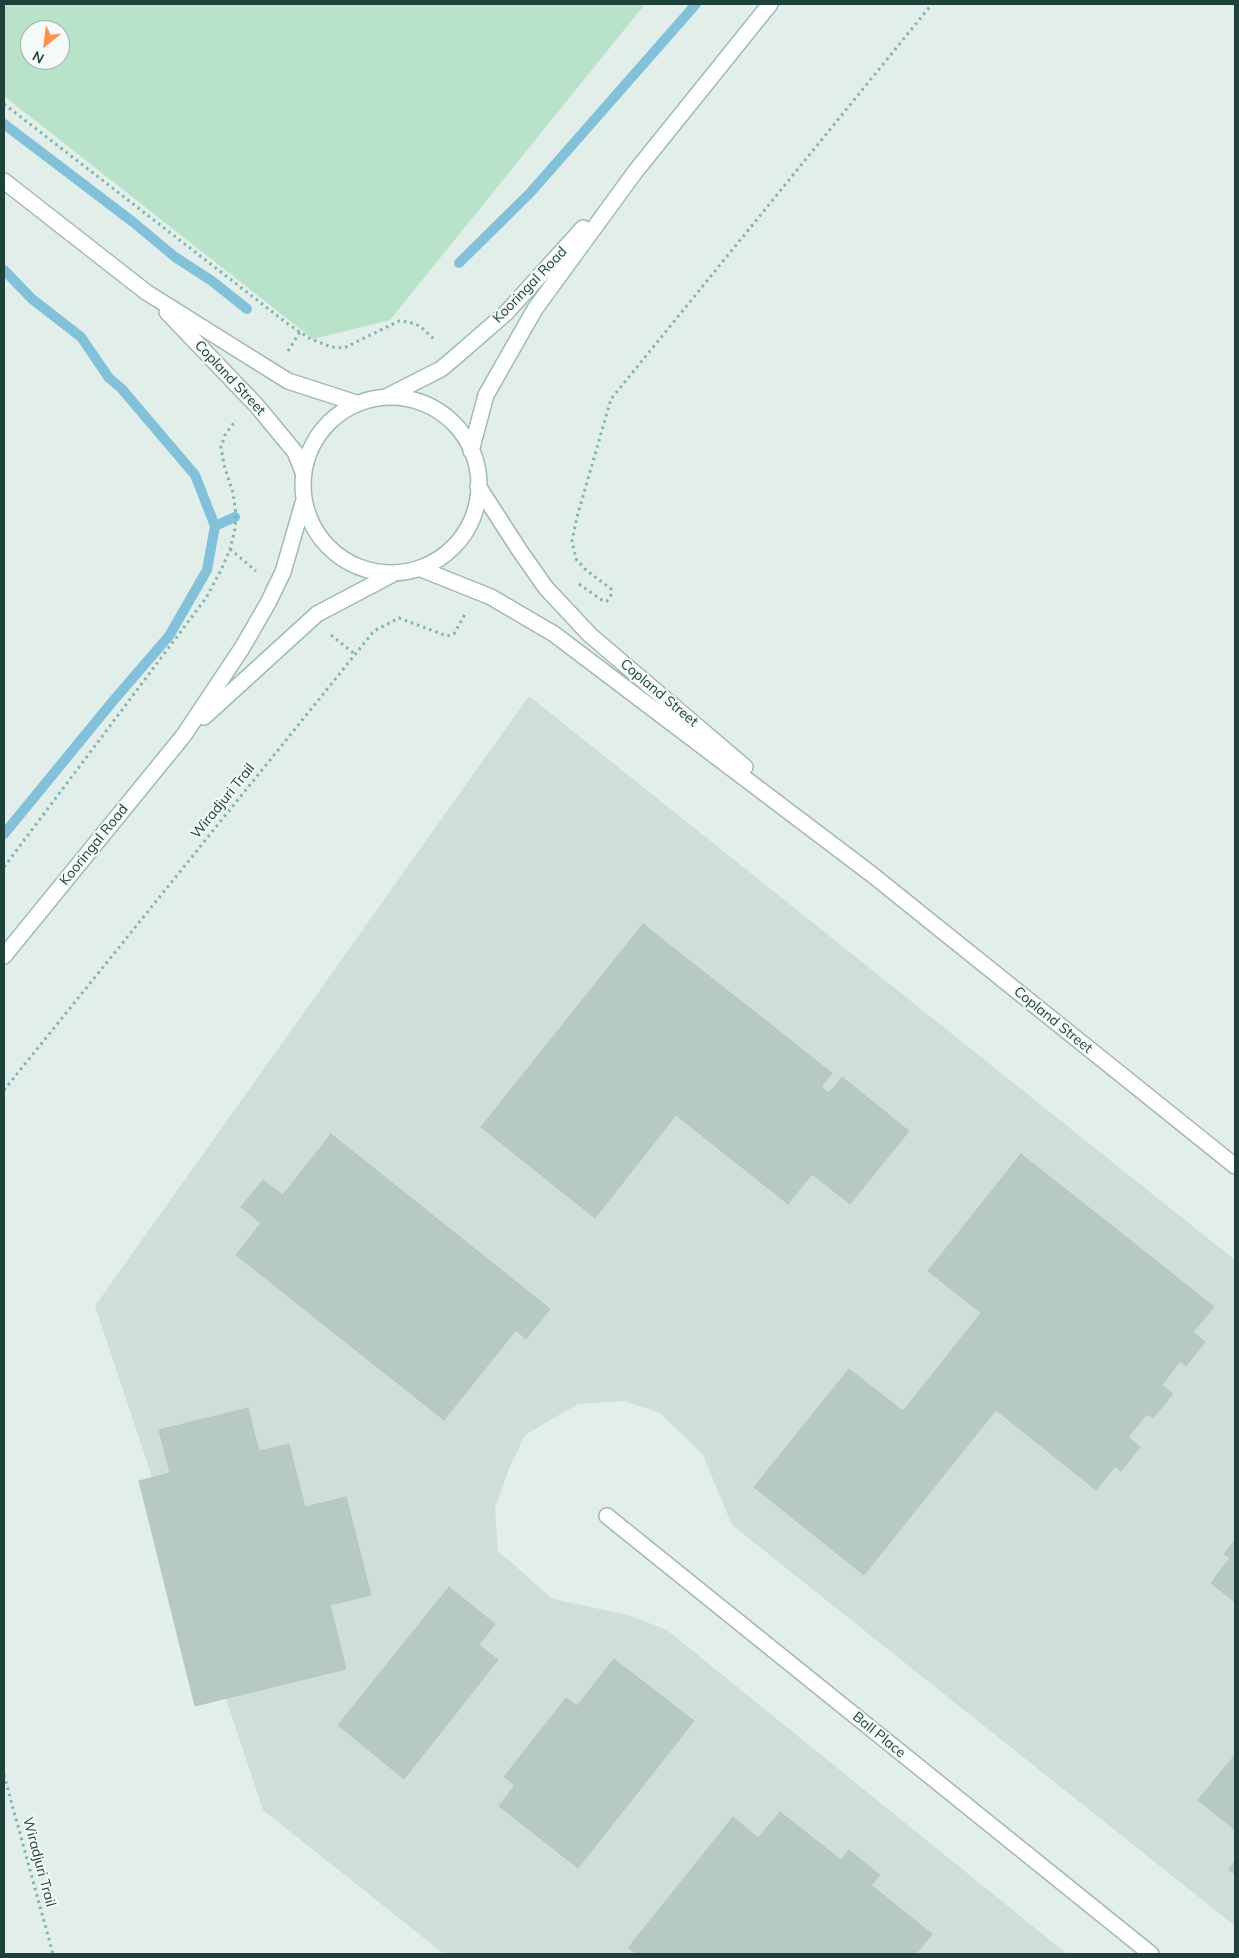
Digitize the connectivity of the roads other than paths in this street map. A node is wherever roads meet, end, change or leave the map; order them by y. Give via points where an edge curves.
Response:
1 (770, 4) edge
2 (635, 172) junction
3 (4, 181) edge
4 (146, 292) junction
5 (386, 397) junction
6 (356, 403) junction
7 (471, 451) junction
8 (302, 472) junction
9 (478, 486) junction
10 (303, 503) junction
11 (421, 569) junction
12 (391, 574) junction
13 (184, 735) junction
14 (870, 873) junction
15 (4, 956) edge
16 (1235, 1166) edge
17 (607, 1516) dead end
18 (1151, 1954) edge

1 - 2 street, Kooringal Road
2 - 5 street, Kooringal Road via 506,313 441,369
2 - 7 street, Kooringal Road via 535,309 509,352 486,395
3 - 4 street, Copland Street
4 - 6 street, Copland Street via 288,380
4 - 8 street, Copland Street via 252,399 295,452
5 - 6 street
5 - 7 street via 417,400 446,416 467,439
6 - 8 street via 330,420 312,444
7 - 9 street via 478,468
8 - 10 street
9 - 11 street via 479,498 469,528 448,553
9 - 14 street, Copland Street via 546,588 590,634
10 - 12 street via 314,532 335,554 361,569
10 - 13 street, Kooringal Road via 283,572 268,603
11 - 12 street
11 - 14 street, Copland Street via 492,597 554,634
12 - 13 street, Kooringal Road via 317,614
13 - 15 street, Kooringal Road
14 - 16 street, Copland Street
17 - 18 street, Ball Place

